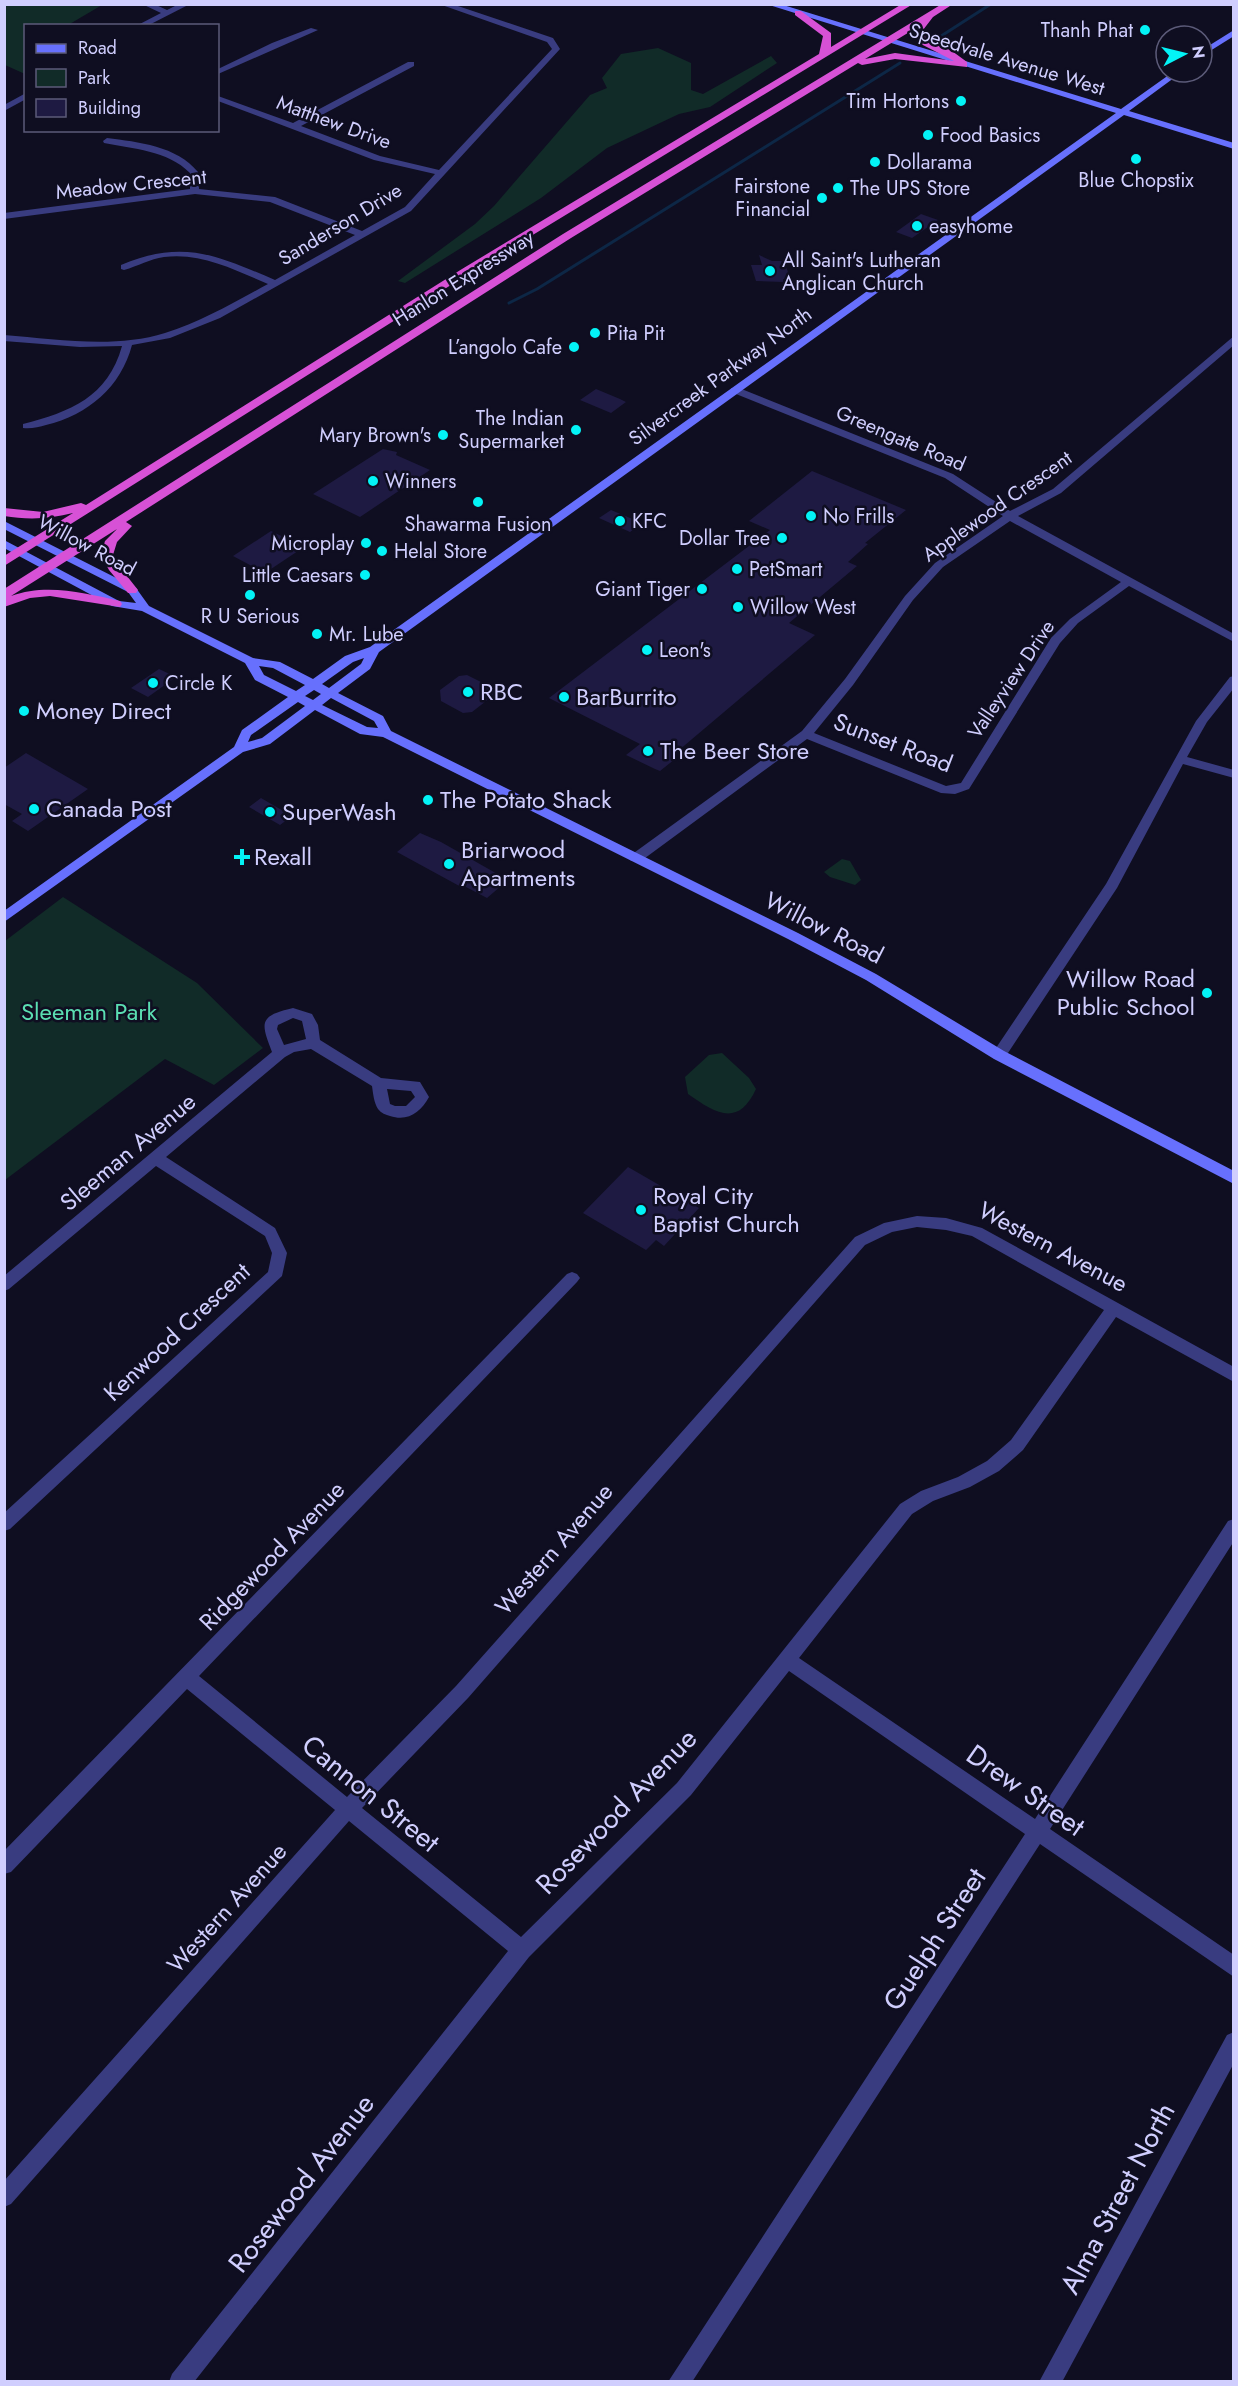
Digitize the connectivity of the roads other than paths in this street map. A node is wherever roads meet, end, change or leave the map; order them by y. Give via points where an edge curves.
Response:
1 (146, 4) edge
2 (186, 4) edge
3 (443, 4) edge
4 (770, 4) edge
5 (909, 4) edge
6 (949, 4) edge
7 (165, 12) junction
8 (798, 13) junction
9 (931, 16) junction
10 (144, 24) edge
11 (314, 30) dead end
12 (1233, 32) edge
13 (861, 33) junction
14 (886, 41) junction
15 (1214, 45) edge
16 (823, 54) junction
17 (411, 64) dead end
18 (964, 65) junction
19 (842, 68) junction
20 (219, 72) edge
21 (1162, 84) edge
22 (24, 96) edge
23 (219, 98) edge
24 (4, 109) edge
25 (1123, 112) junction
26 (293, 126) junction
27 (107, 141) dead end
28 (1233, 146) edge
29 (441, 173) junction
30 (195, 191) junction
31 (4, 216) edge
32 (363, 235) junction
33 (124, 267) dead end
34 (275, 284) junction
35 (4, 338) edge
36 (1233, 339) edge
37 (128, 343) junction
38 (735, 390) junction
39 (27, 426) dead end
40 (159, 495) junction
41 (107, 497) junction
42 (4, 512) edge
43 (1010, 516) junction
44 (4, 524) edge
45 (37, 541) junction
46 (4, 543) edge
47 (20, 551) junction
48 (66, 556) junction
49 (4, 562) edge
50 (49, 567) junction
51 (1128, 582) junction
52 (132, 590) junction
53 (4, 595) edge
54 (4, 603) edge
55 (116, 604) junction
56 (145, 608) junction
57 (1233, 639) edge
58 (374, 650) junction
59 (250, 661) junction
60 (1233, 680) edge
61 (314, 684) junction
62 (330, 693) junction
63 (297, 696) junction
64 (315, 705) junction
65 (386, 733) junction
66 (806, 734) junction
67 (239, 749) junction
68 (1180, 759) junction
69 (1233, 774) edge
70 (965, 786) joint
71 (636, 858) junction
72 (4, 918) edge
73 (313, 1043) junction
74 (280, 1053) junction
75 (999, 1055) junction
76 (378, 1083) dead end
77 (155, 1158) junction
78 (1233, 1178) edge
79 (572, 1278) dead end
80 (4, 1285) edge
81 (1114, 1308) junction
82 (1233, 1375) edge
83 (4, 1524) edge
84 (1233, 1526) edge
85 (786, 1659) junction
86 (187, 1678) junction
87 (348, 1809) junction
88 (1037, 1832) junction
89 (4, 1865) edge
90 (522, 1950) junction
91 (1233, 1967) edge
92 (1233, 2043) edge
93 (4, 2197) edge
94 (180, 2382) edge
95 (679, 2382) edge
96 (1050, 2382) edge

1 - 7 street
2 - 7 street
3 - 29 street, Sanderson Drive via 550,40 556,49
4 - 8 main road, Speedvale Avenue West
5 - 13 highway, Hanlon Expressway
6 - 9 highway, Hanlon Expressway
7 - 10 street
8 - 13 main road, Speedvale Avenue West
8 - 16 highway via 828,35
9 - 14 highway, Hanlon Expressway
9 - 18 highway via 919,30 922,41
11 - 20 street
12 - 15 main road
13 - 14 main road, Speedvale Avenue West
13 - 16 highway, Hanlon Expressway
14 - 18 main road, Speedvale Avenue West
14 - 19 highway, Hanlon Expressway
16 - 41 highway, Hanlon Expressway via 466,271
17 - 26 street
18 - 19 highway via 894,56
18 - 25 main road, Speedvale Avenue West
19 - 40 highway, Hanlon Expressway
21 - 25 main road, Silvercreek Parkway North
22 - 24 street
23 - 26 street, Matthew Drive
25 - 28 main road, Speedvale Avenue West
25 - 38 main road, Silvercreek Parkway North
26 - 29 street, Matthew Drive via 377,158
27 - 30 street via 138,144 184,163 194,172
29 - 32 street, Sanderson Drive via 408,209
30 - 31 street, Meadow Crescent
30 - 32 street, Meadow Crescent via 272,199
32 - 34 street, Sanderson Drive
33 - 34 street via 142,258 186,252 207,255
34 - 37 street, Sanderson Drive via 197,325
35 - 37 street, Sanderson Drive
36 - 43 street, Applewood Crescent via 1066,484
37 - 39 street via 114,377 94,397 70,414
38 - 43 street, Greengate Road via 950,476
38 - 58 main road, Silvercreek Parkway North
40 - 48 highway, Hanlon Expressway
40 - 52 highway via 151,508 111,540 107,555
41 - 42 highway via 53,515
41 - 45 highway, Hanlon Expressway
43 - 51 street, Greengate Road
43 - 66 street, Applewood Crescent via 939,564
44 - 45 main road, Willow Road
45 - 47 highway, Hanlon Expressway
45 - 48 main road, Willow Road
46 - 47 main road, Willow Road
47 - 49 highway, Hanlon Expressway
47 - 50 main road, Willow Road
48 - 50 highway, Hanlon Expressway
48 - 52 main road, Willow Road
50 - 53 highway, Hanlon Expressway
50 - 55 main road, Willow Road
51 - 57 street, Greengate Road
51 - 70 street, Valleyview Drive via 1074,621 1055,640
52 - 56 main road, Willow Road
54 - 55 highway via 28,594 50,592
55 - 56 main road, Willow Road
56 - 59 main road, Willow Road
58 - 61 main road, Silvercreek Parkway North via 350,659
58 - 62 main road, Silvercreek Parkway North via 366,666
59 - 61 main road, Willow Road via 276,665
59 - 63 main road, Willow Road via 259,676
60 - 68 street via 1216,698
61 - 62 main road, Willow Road
61 - 63 main road, Silvercreek Parkway North
62 - 64 main road, Silvercreek Parkway North
62 - 65 main road, Willow Road via 379,719
63 - 64 main road, Willow Road
63 - 67 main road, Silvercreek Parkway North via 246,733
64 - 65 main road, Willow Road via 364,731
64 - 67 main road, Silvercreek Parkway North via 267,741
65 - 71 main road, Willow Road
66 - 70 street, Sunset Road via 945,790
66 - 71 street, Applewood Crescent
67 - 72 main road, Silvercreek Parkway North
68 - 69 street
68 - 75 street via 1116,881
71 - 75 main road, Willow Road via 871,977
73 - 74 street, Sleeman Avenue
73 - 74 street via 305,1016 288,1013 272,1022 270,1029
73 - 76 street
74 - 77 street, Sleeman Avenue
75 - 78 main road, Willow Road
77 - 80 street, Sleeman Avenue
77 - 83 street, Kenwood Crescent via 270,1232 280,1261 274,1276
79 - 86 street, Ridgewood Avenue
81 - 82 street, Western Avenue
81 - 85 street, Rosewood Avenue via 1017,1445 964,1482 906,1509
81 - 87 street, Western Avenue via 977,1232 954,1224 895,1224 860,1240 462,1692
84 - 88 street, Guelph Street
85 - 88 street, Drew Street
85 - 90 street, Rosewood Avenue via 684,1789
86 - 87 street, Cannon Street
86 - 89 street, Ridgewood Avenue
87 - 90 street, Cannon Street
87 - 93 street, Western Avenue
88 - 91 street, Drew Street
88 - 95 street, Guelph Street
90 - 94 street, Rosewood Avenue
92 - 96 street, Alma Street North

